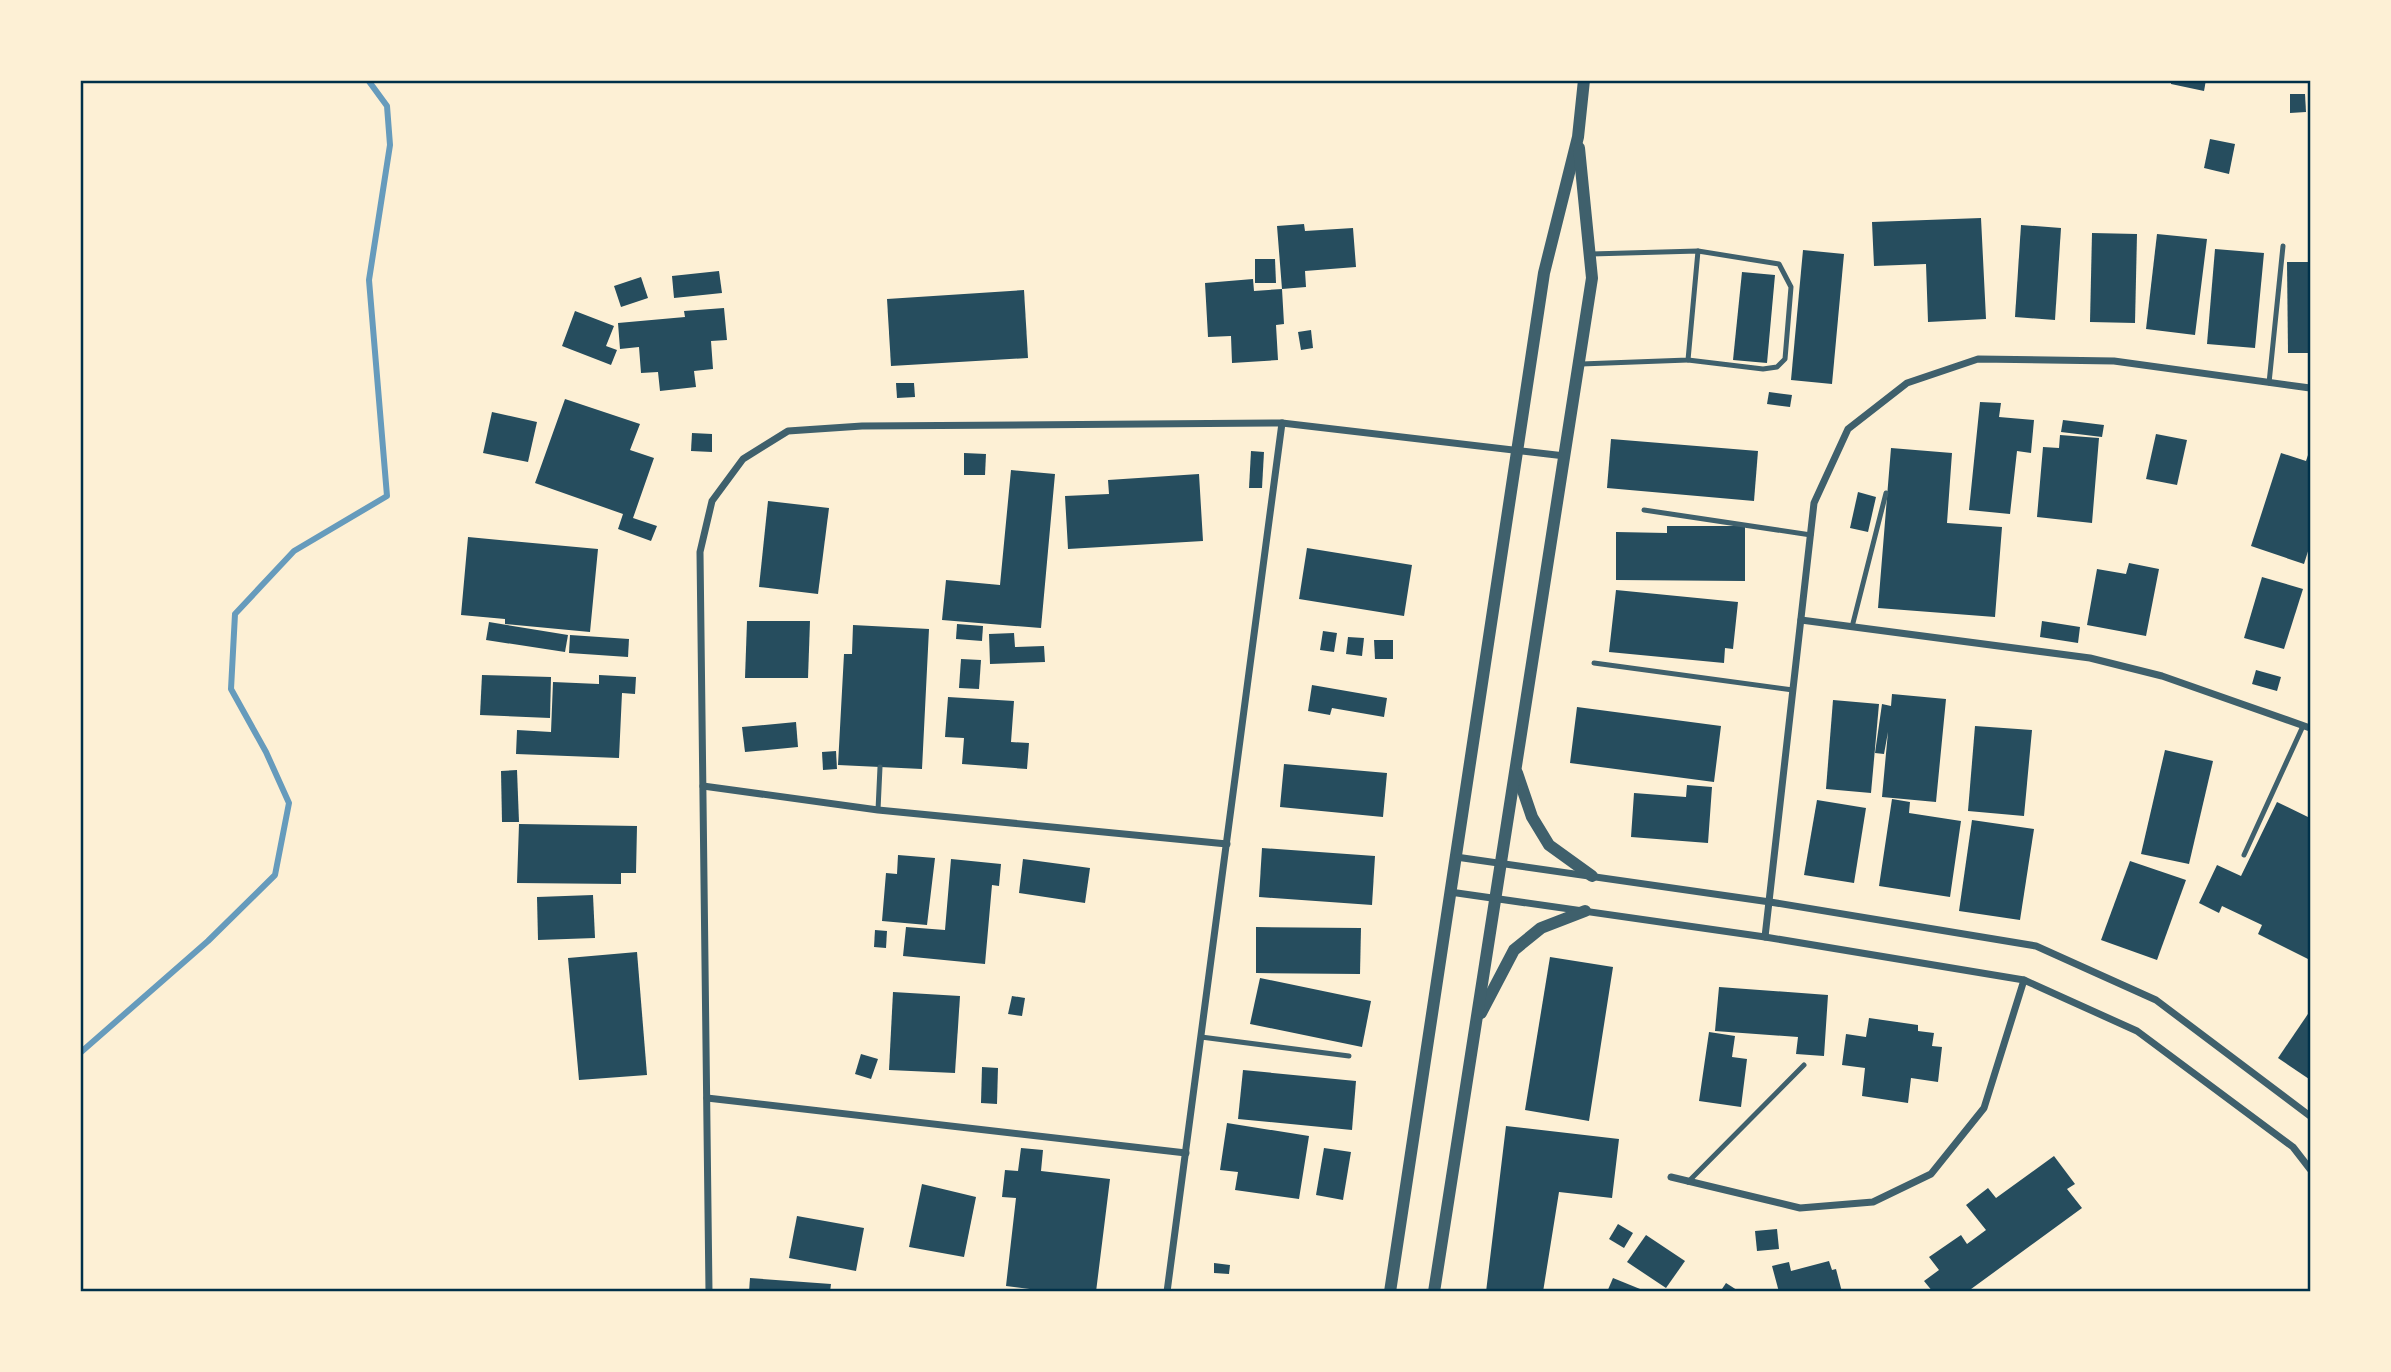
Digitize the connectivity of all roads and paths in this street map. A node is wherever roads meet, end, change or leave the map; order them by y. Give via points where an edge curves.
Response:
1 (1584, 80) edge
2 (1578, 137) junction
3 (2283, 246) dead end
4 (1698, 251) junction
5 (1591, 254) junction
6 (1688, 360) junction
7 (1579, 365) junction
8 (2269, 383) junction
9 (2311, 388) edge
10 (1282, 423) junction
11 (1517, 451) junction
12 (1565, 456) junction
13 (1886, 493) dead end
14 (1644, 510) dead end
15 (1811, 535) junction
16 (1801, 620) junction
17 (1852, 626) junction
18 (1594, 663) dead end
19 (1793, 690) junction
20 (2307, 727) edge
21 (880, 767) dead end
22 (1516, 769) junction
23 (703, 786) junction
24 (878, 810) junction
25 (1227, 844) junction
26 (2244, 855) dead end
27 (1456, 857) junction
28 (1501, 863) junction
29 (1592, 876) junction
30 (1450, 892) junction
31 (1496, 899) junction
32 (1770, 902) junction
33 (1585, 911) junction
34 (1765, 937) junction
35 (2024, 980) junction
36 (1476, 1022) junction
37 (1201, 1037) junction
38 (1349, 1056) dead end
39 (1804, 1065) dead end
40 (707, 1098) junction
41 (2311, 1116) edge
42 (1185, 1153) junction
43 (2311, 1169) edge
44 (1671, 1177) dead end
45 (1688, 1182) junction
46 (709, 1292) edge
47 (1167, 1292) edge
48 (1390, 1292) edge
49 (1434, 1292) edge

1 - 2 street
2 - 5 street
2 - 11 street via 1544,273
3 - 8 lane
4 - 5 lane
4 - 6 lane
4 - 6 lane via 1779,264 1791,286 1785,359 1777,367 1763,369
5 - 7 street via 1592,278
6 - 7 lane
7 - 12 street
8 - 9 street
8 - 15 street via 2114,361 1979,359 1907,383 1848,429 1814,503
10 - 11 street
10 - 23 street via 862,426 788,431 743,459 712,502 699,552
10 - 25 street
11 - 12 street
11 - 27 street
12 - 22 street
13 - 17 lane
14 - 15 lane
15 - 16 street
16 - 17 street
16 - 19 street
17 - 20 street via 2090,658 2162,676
18 - 19 lane
19 - 32 street
20 - 26 lane
21 - 24 lane
22 - 28 street
22 - 29 street via 1532,817 1549,845
23 - 24 street
23 - 40 street
24 - 25 street
25 - 37 street
27 - 28 street
27 - 30 street
28 - 29 street
28 - 31 street
29 - 32 street
30 - 31 street
30 - 48 street
31 - 33 street
31 - 36 street
32 - 34 street
32 - 41 street via 2036,946 2156,1000
33 - 34 street
33 - 36 street via 1541,928 1514,950
34 - 35 street
35 - 43 street via 2137,1031 2293,1147
35 - 45 street via 1984,1108 1931,1174 1873,1202 1800,1208
36 - 49 street
37 - 38 lane
37 - 42 street
39 - 45 lane
40 - 42 street
40 - 46 street
42 - 47 street
44 - 45 street

